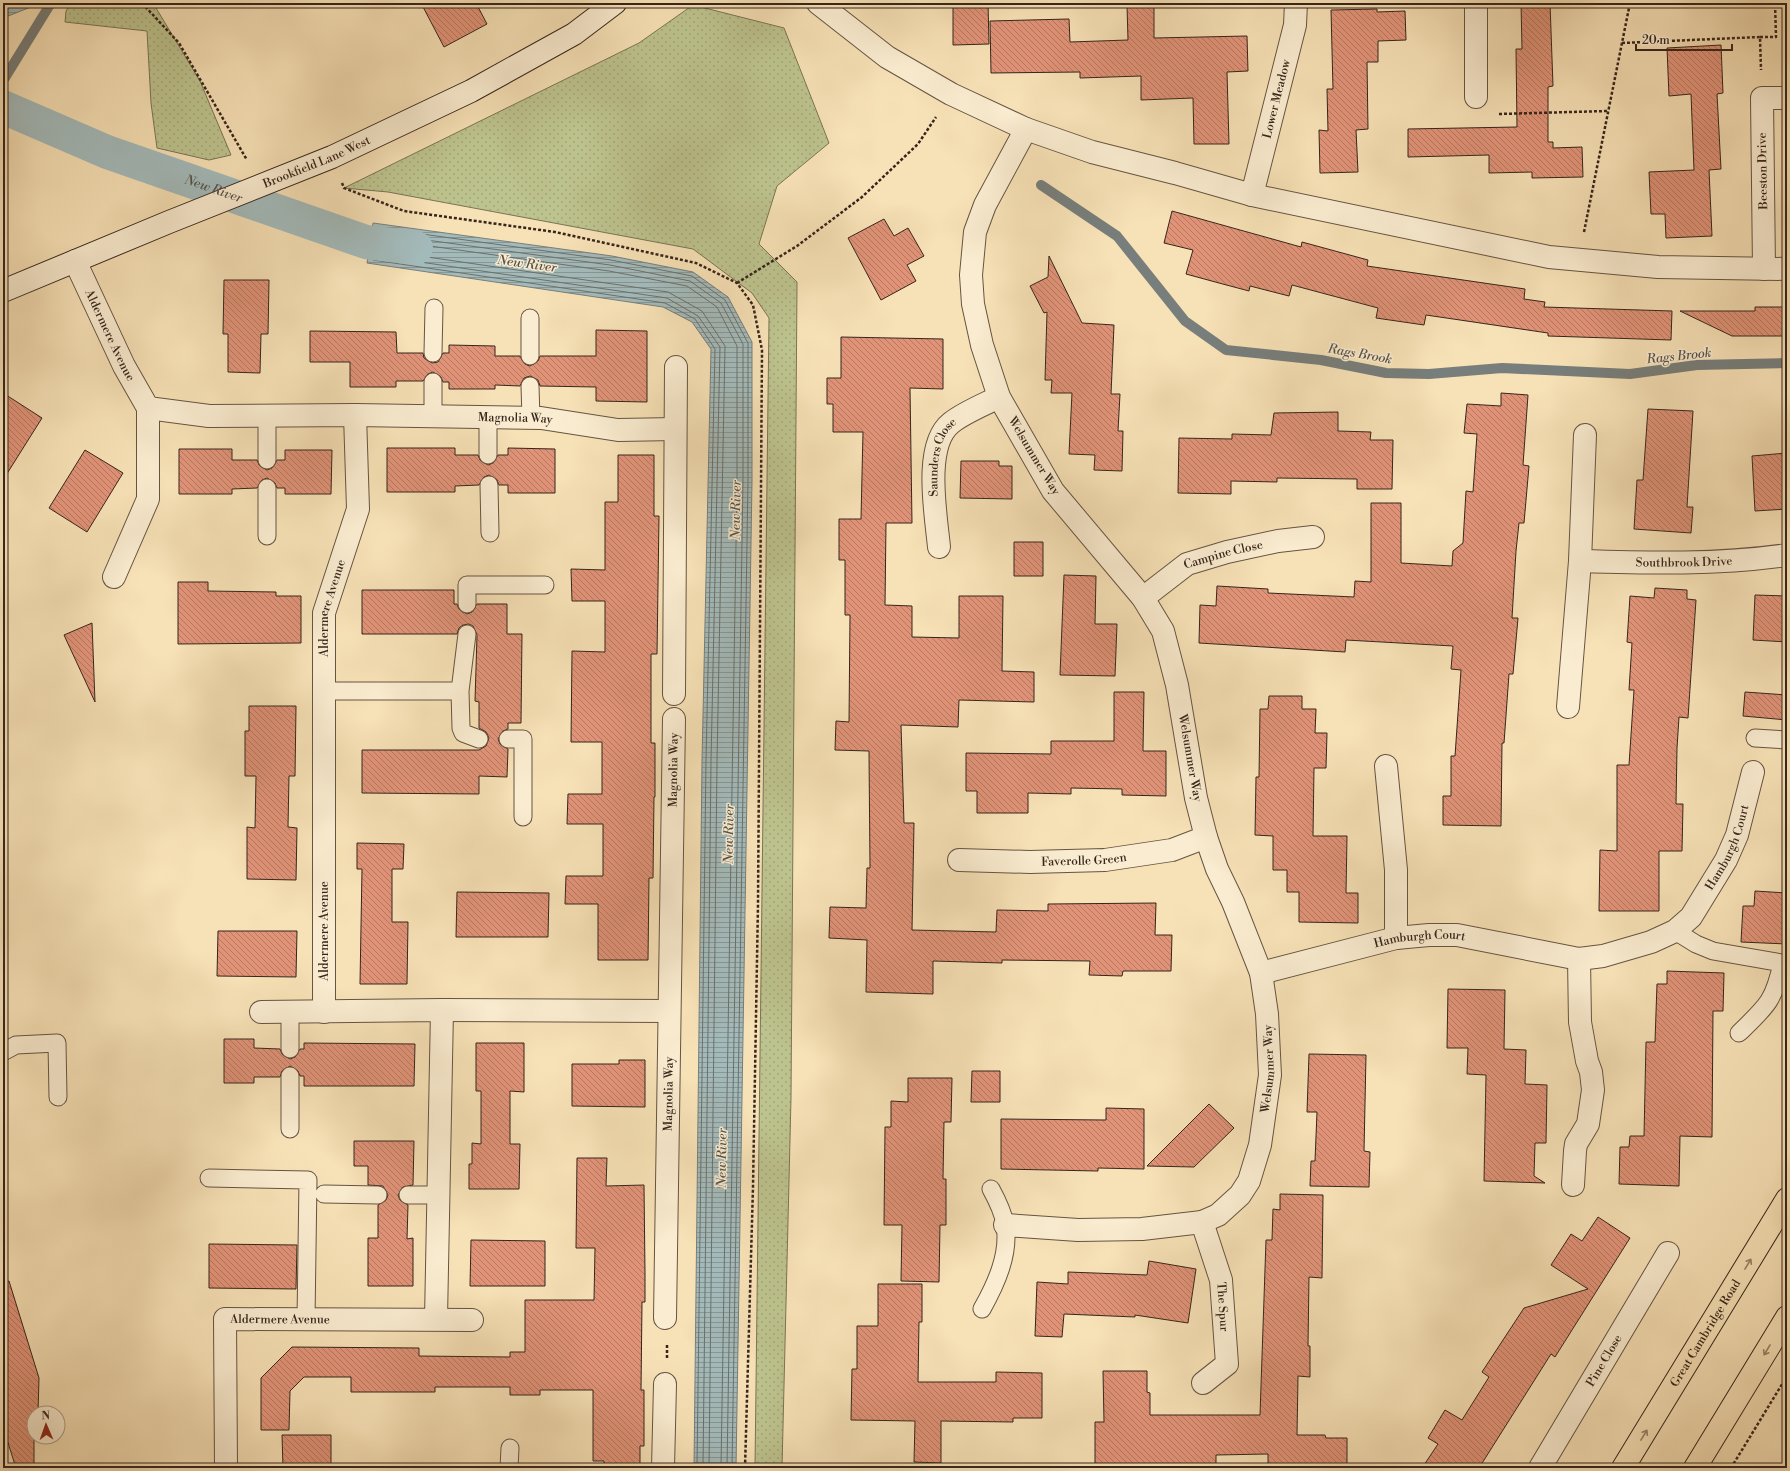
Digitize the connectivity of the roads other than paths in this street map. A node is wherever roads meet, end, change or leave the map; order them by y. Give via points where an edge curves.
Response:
1 (615, 3) edge
2 (818, 3) edge
3 (1296, 3) edge
4 (1476, 3) edge
5 (1476, 97) road end
6 (1787, 98) edge
7 (1026, 129) junction
8 (1252, 195) junction
9 (75, 261) junction
10 (1764, 269) junction
11 (1787, 269) edge
12 (3, 291) edge
13 (434, 308) dead end
14 (530, 318) dead end
15 (433, 353) dead end
16 (530, 356) dead end
17 (676, 367) dead end
18 (433, 382) dead end
19 (530, 386) dead end
20 (999, 396) junction
21 (148, 408) junction
22 (355, 415) junction
23 (267, 416) junction
24 (433, 416) junction
25 (488, 418) junction
26 (531, 418) junction
27 (675, 429) junction
28 (1585, 435) dead end
29 (488, 455) dead end
30 (267, 460) dead end
31 (489, 485) dead end
32 (267, 488) dead end
33 (490, 534) dead end
34 (267, 536) dead end
35 (1313, 537) dead end
36 (938, 547) dead end
37 (1787, 555) edge
38 (1580, 561) junction
39 (114, 577) dead end
40 (545, 585) dead end
41 (1143, 598) junction
42 (467, 604) dead end
43 (468, 634) dead end
44 (324, 691) junction
45 (460, 691) junction
46 (674, 694) dead end
47 (1568, 707) dead end
48 (674, 719) dead end
49 (479, 738) dead end
50 (1755, 738) dead end
51 (508, 739) dead end
52 (1787, 740) edge
53 (1386, 766) dead end
54 (1753, 772) dead end
55 (523, 817) dead end
56 (1206, 837) junction
57 (959, 860) dead end
58 (1675, 931) junction
59 (1396, 938) junction
60 (1579, 959) junction
61 (1261, 973) junction
62 (442, 1010) junction
63 (668, 1011) junction
64 (261, 1012) dead end
65 (290, 1012) junction
66 (324, 1012) junction
67 (1739, 1033) dead end
68 (290, 1049) dead end
69 (3, 1052) edge
70 (290, 1076) dead end
71 (58, 1097) dead end
72 (290, 1129) dead end
73 (209, 1178) dead end
74 (1573, 1184) dead end
75 (991, 1189) dead end
76 (324, 1194) dead end
77 (378, 1195) dead end
78 (408, 1195) dead end
79 (439, 1195) junction
80 (1787, 1199) edge
81 (1202, 1222) junction
82 (1005, 1225) junction
83 (1668, 1253) dead end
84 (982, 1309) dead end
85 (1787, 1317) edge
86 (665, 1318) road end
87 (436, 1319) junction
88 (306, 1320) junction
89 (472, 1320) dead end
90 (1203, 1383) dead end
91 (665, 1384) road end
92 (510, 1448) dead end
93 (226, 1468) edge
94 (510, 1468) edge
95 (663, 1468) edge
96 (1540, 1468) edge
97 (1623, 1468) edge
98 (1695, 1468) edge

1 - 9 street, Brookfield Lane West via 574,34 471,91 332,157
2 - 7 street via 886,57 951,94
3 - 8 street, Lower Meadow via 1293,32
4 - 5 street
6 - 10 street, Beeston Drive via 1762,98
7 - 8 street via 1092,152
7 - 20 street, Welsummer Way via 985,205 972,248 974,304 982,345
8 - 10 street via 1550,256 1658,267
9 - 12 street, Brookfield Lane West
9 - 21 street, Aldermere Avenue via 124,366
10 - 11 street
13 - 15 lane
14 - 16 lane
17 - 27 street
18 - 24 lane
19 - 26 lane
20 - 36 street, Saunders Close via 951,423 939,439 933,462
20 - 41 street, Welsummer Way via 1053,491
21 - 23 street via 209,416
21 - 39 street, Aldermere Avenue via 148,499
22 - 23 street
22 - 24 street, Magnolia Way
22 - 44 street, Aldermere Avenue via 358,509 324,613
23 - 30 lane
24 - 25 street, Magnolia Way
25 - 26 street, Magnolia Way
25 - 29 lane
26 - 27 street, Magnolia Way via 618,430
27 - 46 street
28 - 38 street
31 - 33 lane
32 - 34 lane
35 - 41 street, Campine Close via 1278,541 1226,552 1187,564
37 - 38 street, Southbrook Drive via 1747,561
38 - 47 street
40 - 42 lane via 467,585
41 - 56 street, Welsummer Way via 1162,631 1175,677 1196,798
43 - 45 lane
44 - 45 lane
44 - 66 street, Aldermere Avenue
45 - 49 lane via 463,733
48 - 63 street, Magnolia Way
50 - 52 lane
51 - 55 lane via 523,739
53 - 59 street via 1396,870
54 - 58 street, Hamburgh Court via 1737,835 1726,860 1691,917
56 - 57 street, Faverolle Green via 1172,850 1105,860
56 - 61 street, Welsummer Way
58 - 60 street, Hamburgh Court via 1629,950
58 - 67 lane via 1713,951 1782,963 1773,996 1767,1006
59 - 60 street, Hamburgh Court via 1457,935
59 - 61 street, Hamburgh Court
60 - 74 street via 1580,1022 1593,1090 1588,1124 1576,1144
61 - 81 street, Welsummer Way via 1269,1040 1270,1075 1260,1145 1249,1181 1240,1195 1218,1215
62 - 63 street
62 - 66 street
62 - 79 street
63 - 86 street, Magnolia Way
64 - 65 street
65 - 66 street
65 - 68 lane
69 - 71 lane via 16,1045 57,1044
70 - 72 lane
73 - 88 lane via 308,1180
75 - 82 lane
76 - 77 lane
78 - 79 lane
79 - 87 street
97 -> 80 highway, Great Cambridge Road
81 - 82 street, Welsummer Way via 1135,1230 1078,1230
81 - 90 street, The Spur via 1221,1280 1227,1364
82 - 84 lane via 1004,1253 997,1281
83 - 96 street, Pine Close
85 -> 98 highway
87 - 88 street, Aldermere Avenue
87 - 89 street, Aldermere Avenue
88 - 93 street, Aldermere Avenue via 225,1319
91 - 95 street
92 - 94 lane

